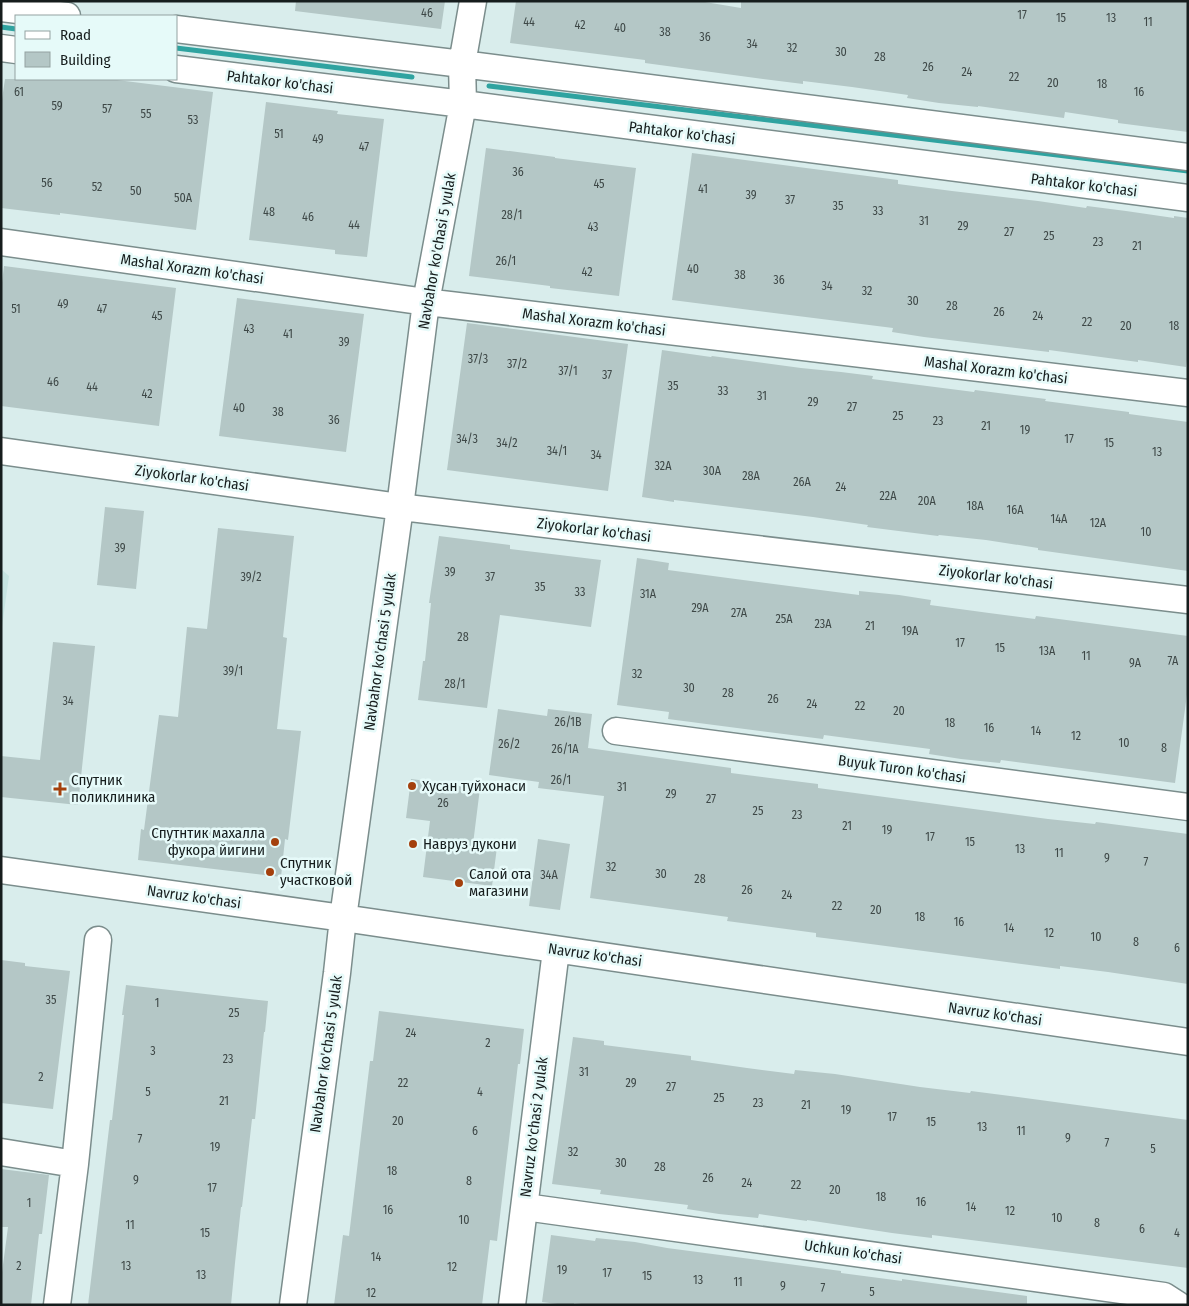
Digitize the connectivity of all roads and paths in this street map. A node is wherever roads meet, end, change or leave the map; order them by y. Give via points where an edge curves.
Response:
1 (473, 1) edge
2 (1, 8) edge
3 (59, 15) edge
4 (178, 29) edge
5 (1, 48) edge
6 (15, 50) edge
7 (462, 64) junction
8 (178, 69) edge
9 (463, 104) junction
10 (1188, 157) edge
11 (1188, 198) edge
12 (1, 242) edge
13 (426, 302) junction
14 (1188, 393) edge
15 (1, 451) edge
16 (400, 507) junction
17 (1188, 600) edge
18 (616, 731) dead end
19 (1188, 807) edge
20 (1, 870) edge
21 (343, 918) junction
22 (98, 940) dead end
23 (556, 950) junction
24 (1188, 1042) edge
25 (1, 1152) edge
26 (75, 1164) junction
27 (525, 1206) junction
28 (57, 1305) edge
29 (293, 1305) edge
30 (512, 1305) edge
31 (1178, 1305) edge

1 - 7 street, Navbahor ko'chasi 5 yulak
2 - 3 street
4 - 7 street
5 - 6 street
7 - 9 street, Navbahor ko'chasi 5 yulak
7 - 10 street
8 - 9 street, Pahtakor ko'chasi
9 - 11 street, Pahtakor ko'chasi
9 - 13 street, Navbahor ko'chasi 5 yulak
12 - 13 street, Mashal Xorazm ko'chasi
13 - 14 street, Mashal Xorazm ko'chasi
13 - 16 street, Navbahor ko'chasi 5 yulak
15 - 16 street, Ziyokorlar ko'chasi
16 - 17 street, Ziyokorlar ko'chasi
16 - 21 street, Navbahor ko'chasi 5 yulak
18 - 19 street, Buyuk Turon ko'chasi
20 - 21 street, Navruz ko'chasi
21 - 23 street, Navruz ko'chasi
21 - 29 street, Navbahor ko'chasi 5 yulak
22 - 26 street
23 - 24 street, Navruz ko'chasi
23 - 27 street, Navruz ko'chasi 2 yulak
25 - 26 street
26 - 28 street
27 - 30 street, Navruz ko'chasi 2 yulak
27 - 31 street, Uchkun ko'chasi via 1164,1296

